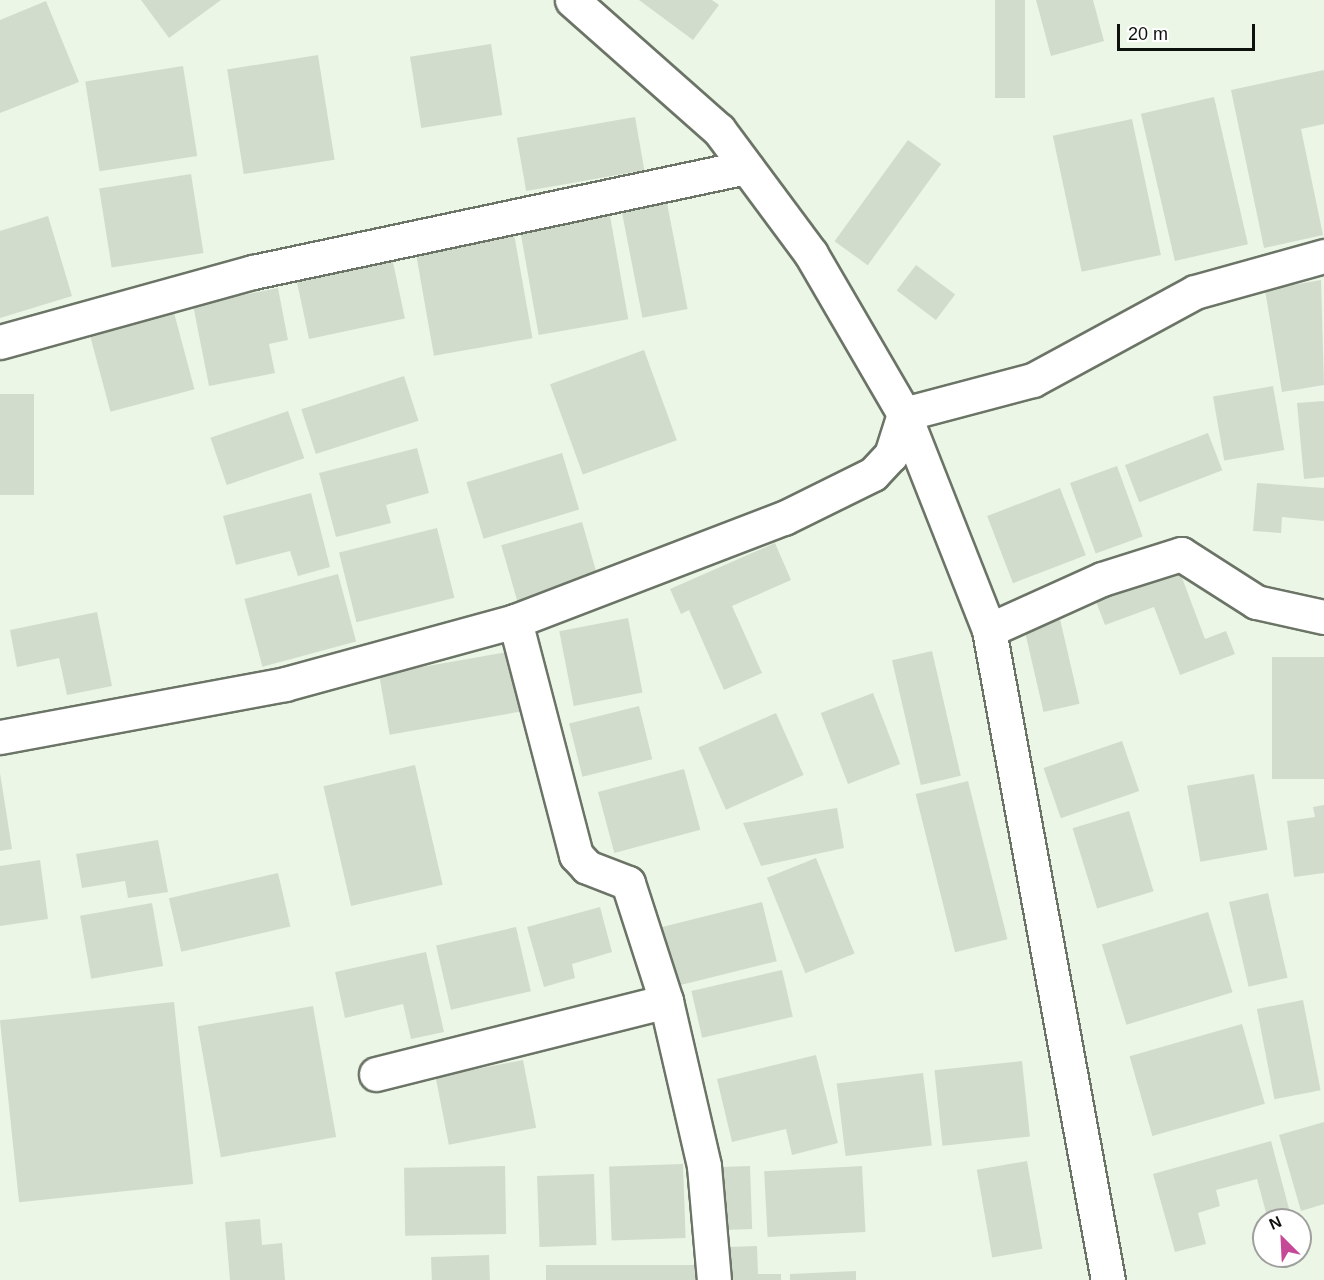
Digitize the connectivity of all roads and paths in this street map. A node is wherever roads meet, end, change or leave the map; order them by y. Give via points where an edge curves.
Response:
1 (572, 0) edge
2 (746, 166) junction
3 (1324, 256) edge
4 (0, 342) edge
5 (904, 414) junction
6 (1324, 617) edge
7 (515, 621) junction
8 (988, 630) junction
9 (0, 736) edge
10 (666, 1001) junction
11 (376, 1074) dead end
12 (714, 1280) edge
13 (1108, 1280) edge

1 - 2 street via 719,130
2 - 4 street via 252,272
2 - 5 street via 811,254
3 - 5 street via 1195,292 1033,380
5 - 7 street via 891,455 873,474 784,518
5 - 8 street
6 - 8 street via 1256,602 1181,554 1102,579
7 - 9 street via 285,684
7 - 10 street via 576,855 588,867 628,883
8 - 13 street
10 - 11 street
10 - 12 street via 704,1166

